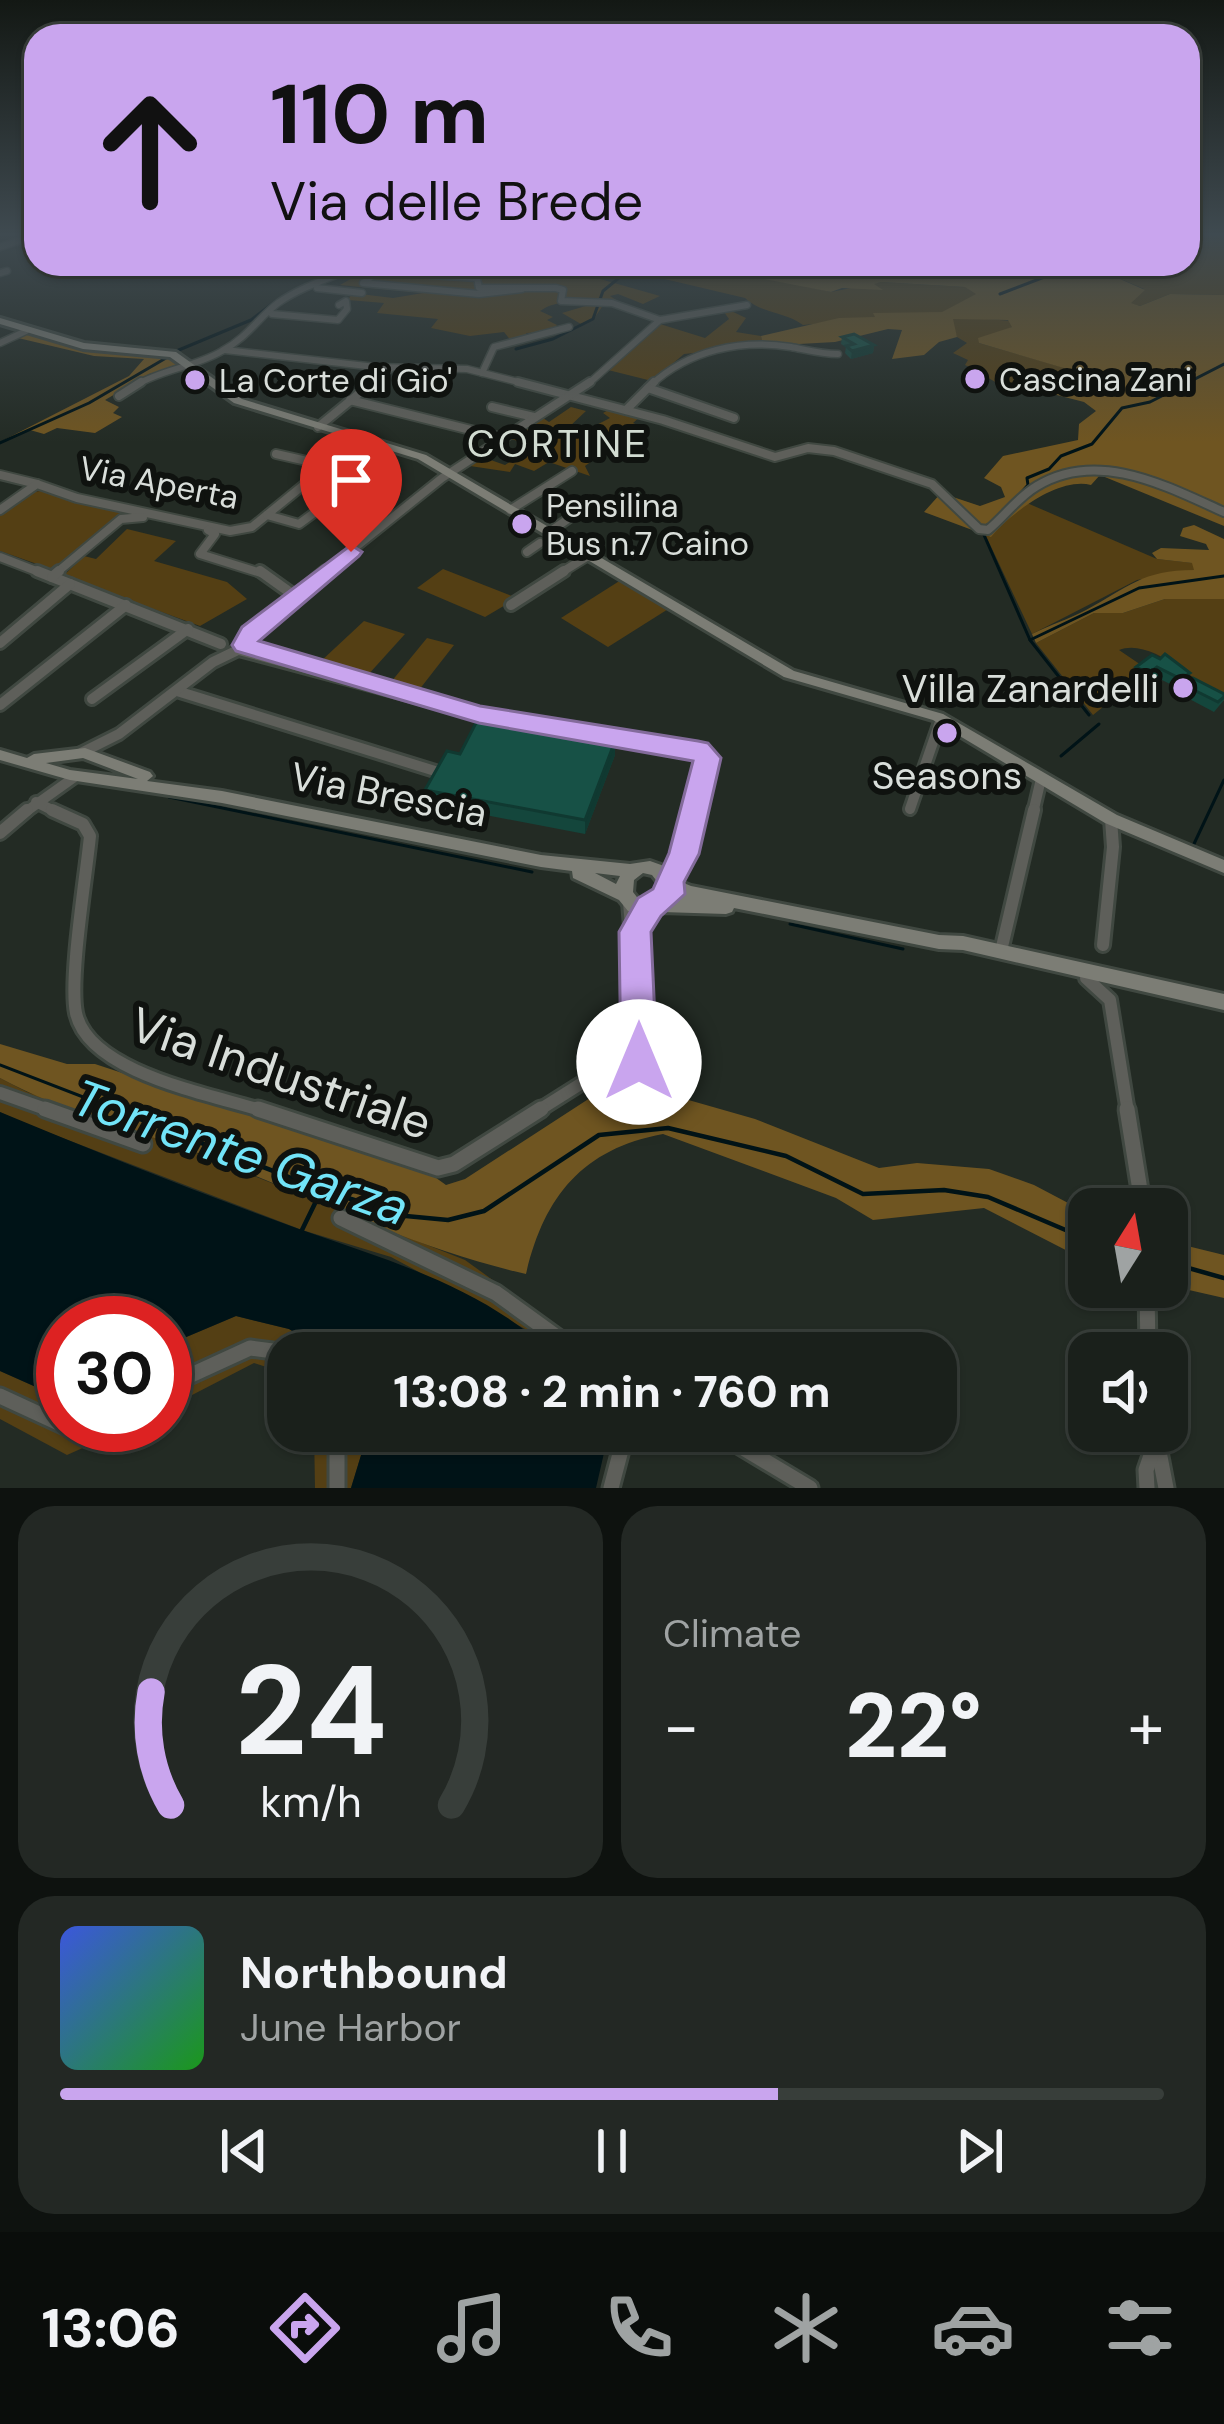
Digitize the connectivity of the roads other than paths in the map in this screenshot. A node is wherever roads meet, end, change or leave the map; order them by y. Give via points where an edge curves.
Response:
1 (278, 303) edge
2 (342, 303) edge
3 (346, 303) edge
4 (613, 303) edge
5 (339, 305) dead end
6 (747, 305) dead end
7 (272, 314) junction
8 (660, 320) junction
9 (0, 321) edge
10 (569, 327) dead end
11 (26, 332) junction
12 (0, 343) edge
13 (225, 350) junction
14 (838, 355) dead end
15 (193, 365) junction
16 (393, 367) junction
17 (482, 373) junction
18 (647, 388) junction
19 (567, 395) junction
20 (119, 396) dead end
21 (350, 400) junction
22 (492, 407) dead end
23 (626, 410) junction
24 (534, 417) junction
25 (734, 418) dead end
26 (318, 427) junction
27 (502, 438) junction
28 (360, 439) junction
29 (277, 454) dead end
30 (329, 466) junction
31 (572, 471) dead end
32 (450, 472) junction
33 (0, 475) edge
34 (38, 484) junction
35 (333, 499) dead end
36 (0, 510) edge
37 (510, 510) junction
38 (578, 512) dead end
39 (1224, 512) edge
40 (267, 515) junction
41 (544, 538) junction
42 (527, 552) dead end
43 (592, 555) junction
44 (0, 556) edge
45 (52, 577) junction
46 (70, 588) junction
47 (295, 596) junction
48 (126, 605) junction
49 (511, 605) dead end
50 (188, 629) junction
51 (0, 643) edge
52 (235, 643) junction
53 (177, 691) junction
54 (92, 699) dead end
55 (0, 705) edge
56 (940, 719) junction
57 (0, 754) edge
58 (90, 754) junction
59 (26, 760) junction
60 (432, 770) edge
61 (70, 776) junction
62 (1041, 779) junction
63 (222, 796) junction
64 (36, 802) junction
65 (910, 809) dead end
66 (1122, 832) junction
67 (0, 833) edge
68 (684, 854) junction
69 (541, 861) junction
70 (1224, 867) edge
71 (643, 870) junction
72 (669, 883) junction
73 (626, 898) junction
74 (653, 906) junction
75 (771, 908) junction
76 (635, 932) junction
77 (939, 943) junction
78 (1103, 945) dead end
79 (1001, 951) junction
80 (1105, 979) junction
81 (1109, 1000) junction
82 (1224, 1004) edge
83 (0, 1093) edge
84 (143, 1144) dead end
85 (1140, 1188) edge
86 (341, 1217) dead end
87 (549, 1332) edge
88 (267, 1351) edge
89 (192, 1375) edge
90 (0, 1396) edge
91 (36, 1413) edge
92 (337, 1452) edge
93 (620, 1452) edge
94 (747, 1452) edge
95 (1151, 1452) edge
96 (1159, 1452) edge
97 (337, 1488) edge
98 (610, 1488) edge
99 (810, 1488) edge
100 (1147, 1488) edge
101 (1166, 1488) edge

1 - 7 street
2 - 5 street
3 - 7 street via 338,320
4 - 8 street
6 - 8 street
7 - 13 street
8 - 19 street
9 - 11 street
10 - 17 street via 494,347
11 - 12 street
11 - 15 street via 104,350 172,354
13 - 15 street
13 - 16 street
14 - 18 street via 785,346 719,349 680,359
15 - 20 street via 155,374
15 - 26 street via 228,397
16 - 17 street
16 - 21 street
17 - 19 street
18 - 23 street
18 - 25 street
19 - 23 street
19 - 24 street
21 - 26 street
21 - 27 street
22 - 24 street
23 - 39 street via 775,457 822,449 897,469 932,484 979,529 988,530 1043,482 1103,468
24 - 27 street
26 - 28 street
27 - 32 street
28 - 30 street, Via Aperta
28 - 32 street
29 - 30 street, Via Aperta
30 - 40 street, Via Aperta
31 - 37 street
32 - 37 street
32 - 47 street
33 - 34 street, Via Aperta
34 - 36 street, Via Aperta
34 - 40 street, Via Aperta via 230,531
35 - 40 street, Via Aperta via 299,524
37 - 41 street
38 - 41 street
41 - 42 street
41 - 43 street
43 - 49 street
43 - 56 street via 789,674
44 - 45 street
45 - 46 street
45 - 47 street, Via Aperta via 121,519 141,517 214,531 200,554 259,571
46 - 48 street
46 - 51 street
47 - 52 street
48 - 50 street
48 - 55 street
50 - 52 street
50 - 54 street
52 - 53 street
52 - 68 street via 479,714 705,754
53 - 58 street
53 - 60 street
56 - 62 street
56 - 65 street
57 - 59 street, Via Brescia
58 - 59 street, Via Brescia
58 - 61 street
58 - 63 street, Via Brescia
59 - 61 street, Via Brescia
61 - 63 street, Via Brescia
61 - 64 street
62 - 66 street
62 - 79 street
63 - 69 street, Via Brescia
64 - 67 street
64 - 76 street, Via Industriale via 90,836 75,1006 94,1048 120,1064 438,1168 582,1083 636,1067
66 - 70 street
66 - 78 street via 1103,903
68 - 71 street
68 - 72 street
69 - 71 street, Via Brescia
69 - 73 street, Via Brescia
71 - 72 street, Via Brescia
71 - 73 street via 622,881
72 - 74 street via 666,899
72 - 75 street, Via Brescia
73 - 74 street, Via Brescia
73 - 76 street, Via Industriale
74 - 75 street, Via Brescia
74 - 76 street
75 - 77 street, Via Brescia
77 - 79 street, Via Brescia
77 - 80 street, Via Brescia
79 - 80 street, Via Brescia
80 - 81 street
80 - 81 street
80 - 82 street, Via Brescia
81 - 82 street via 1136,988
81 - 85 street
83 - 84 street
86 - 87 street via 473,1279
88 - 89 street via 250,1348
90 - 91 street
92 - 97 street
93 - 98 street
94 - 99 street
95 - 100 street
96 - 101 street

